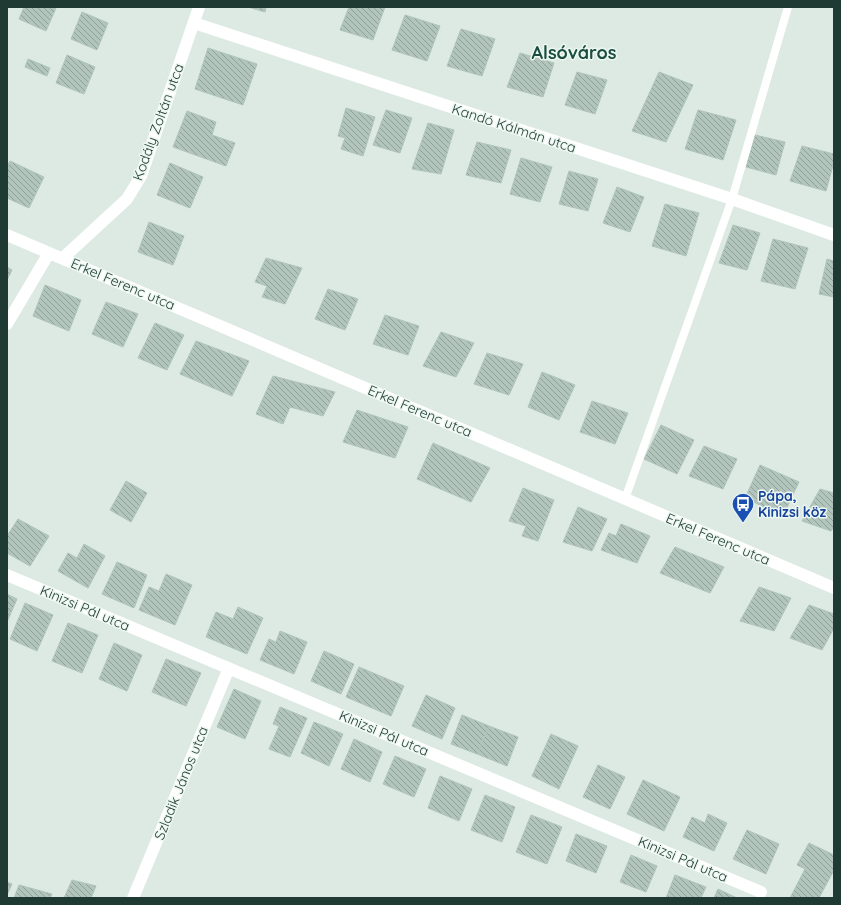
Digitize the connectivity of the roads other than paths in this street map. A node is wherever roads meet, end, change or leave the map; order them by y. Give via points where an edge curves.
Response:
1 (199, 7) edge
2 (788, 7) edge
3 (194, 23) junction
4 (732, 199) junction
5 (7, 235) edge
6 (834, 235) edge
7 (49, 253) junction
8 (63, 258) junction
9 (7, 324) edge
10 (625, 498) junction
11 (7, 575) edge
12 (834, 588) edge
13 (228, 668) junction
14 (761, 892) dead end
15 (133, 898) edge

1 - 3 street, Kodály Zoltán utca
2 - 4 lane
3 - 4 street, Kandó Kálmán utca
3 - 8 street, Kodály Zoltán utca via 141,176 127,199
4 - 6 street, Kandó Kálmán utca
4 - 10 lane
5 - 7 street, Erkel Ferenc utca
7 - 8 street, Erkel Ferenc utca
7 - 9 street
8 - 10 street, Erkel Ferenc utca
10 - 12 street, Erkel Ferenc utca
11 - 13 street, Kinizsi Pál utca
13 - 14 street, Kinizsi Pál utca
13 - 15 street, Szladik János utca

